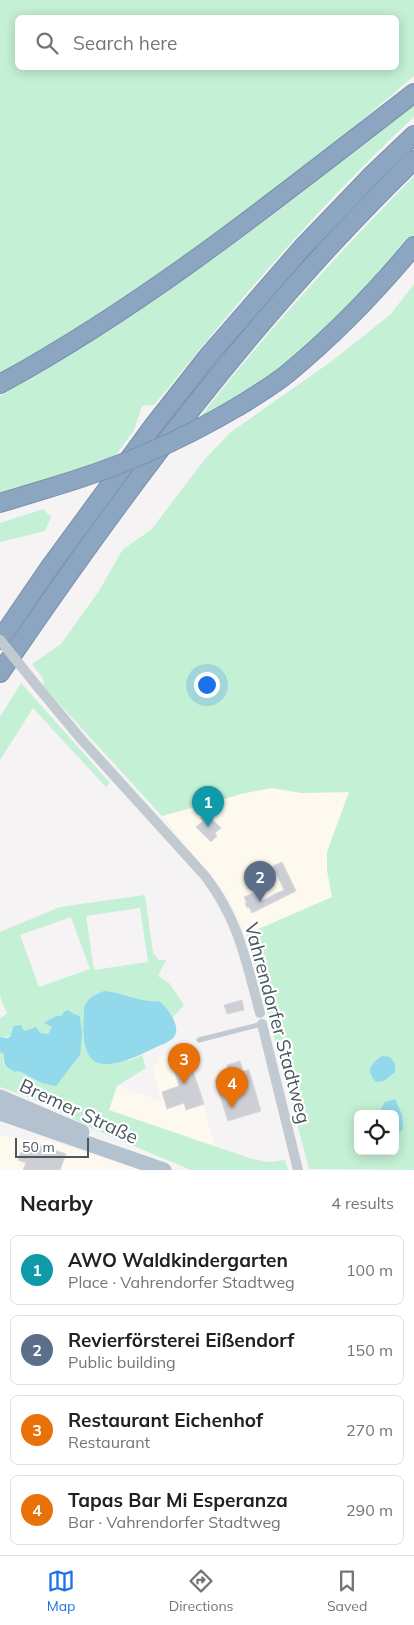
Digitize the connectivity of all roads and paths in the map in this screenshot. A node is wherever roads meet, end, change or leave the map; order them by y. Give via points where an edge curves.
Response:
1 (414, 94) edge
2 (414, 135) edge
3 (414, 160) edge
4 (414, 246) edge
5 (0, 384) edge
6 (0, 503) edge
7 (0, 640) edge
8 (0, 673) edge
9 (260, 1013) joint
10 (262, 1024) junction
11 (198, 1040) dead end
12 (0, 1097) edge
13 (0, 1113) edge
14 (141, 1162) junction
15 (164, 1170) edge
16 (298, 1170) edge

1 - 5 highway via 154,289 70,344
2 - 7 highway via 302,248 209,355 50,566
3 - 8 highway via 321,255 235,354 134,482
4 - 6 highway, bridge via 330,336 286,375 239,406 194,432 118,466
7 - 9 street, Vahrendorfer Stadtweg, bridge via 81,739 216,890 237,930
9 - 10 lane, Vahrendorfer Stadtweg
10 - 11 lane
10 - 16 street, Vahrendorfer Stadtweg
12 - 14 main road, Bremer Straße via 91,1136
13 - 14 main road, Bremer Straße
14 - 15 main road, Bremer Straße

